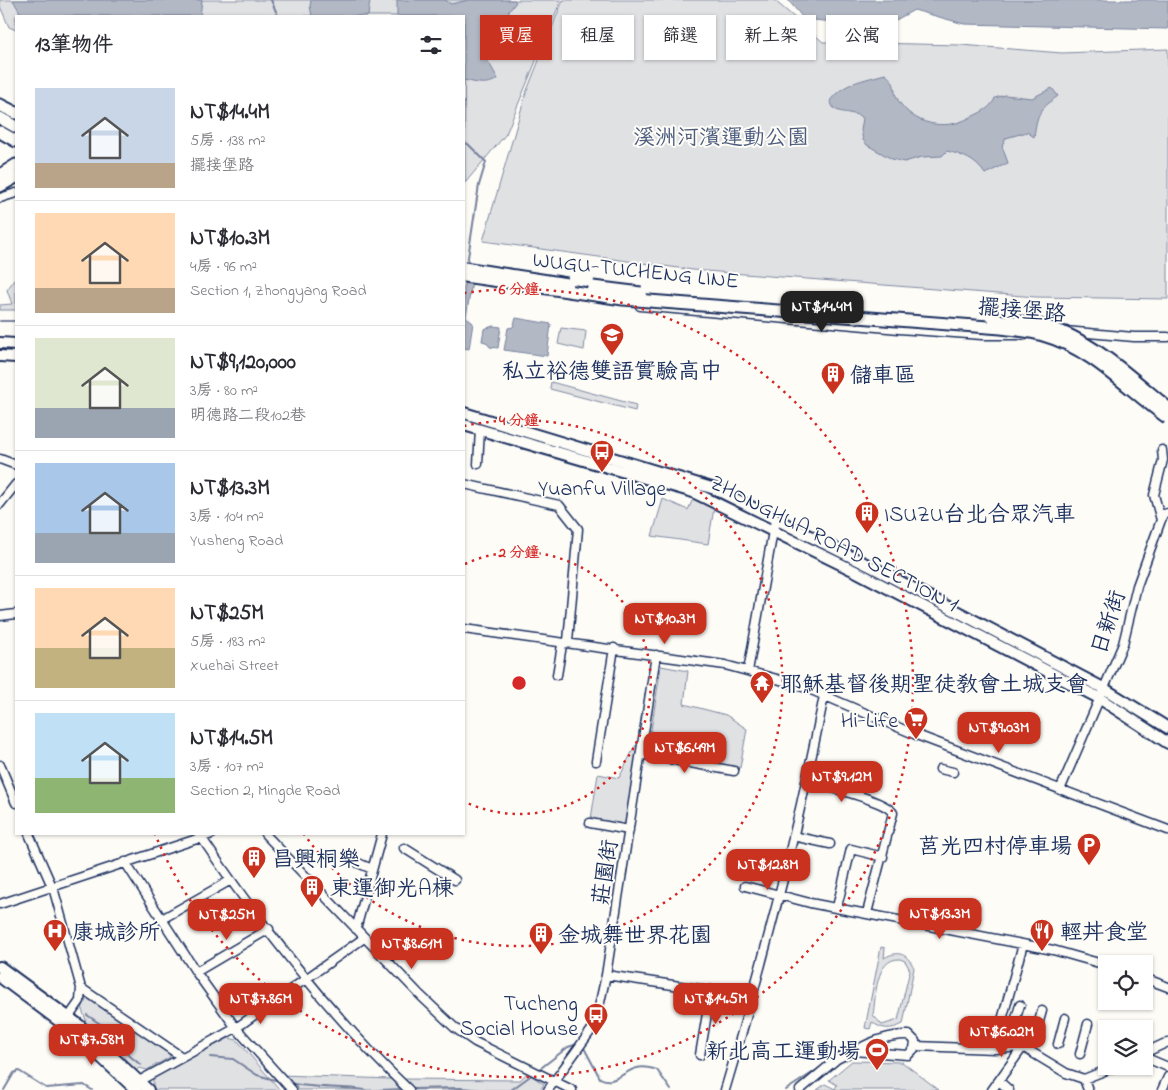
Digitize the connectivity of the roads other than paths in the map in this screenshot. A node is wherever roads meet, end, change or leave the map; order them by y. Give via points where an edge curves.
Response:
1 (0, 105) edge
2 (15, 112) edge
3 (0, 116) edge
4 (0, 124) edge
5 (15, 126) edge
6 (15, 127) edge
7 (0, 132) edge
8 (15, 140) edge
9 (15, 165) edge
10 (15, 166) edge
11 (0, 169) edge
12 (0, 175) edge
13 (15, 176) edge
14 (15, 177) edge
15 (0, 181) edge
16 (0, 186) edge
17 (15, 186) edge
18 (0, 191) edge
19 (15, 193) edge
20 (0, 198) edge
21 (465, 268) edge
22 (465, 272) edge
23 (465, 276) edge
24 (570, 289) junction
25 (767, 307) junction
26 (766, 317) junction
27 (1079, 332) junction
28 (1168, 337) edge
29 (0, 343) edge
30 (15, 344) edge
31 (0, 356) edge
32 (15, 357) edge
33 (1168, 408) edge
34 (465, 413) edge
35 (1168, 418) edge
36 (465, 425) edge
37 (480, 430) junction
38 (1162, 450) dead end
39 (0, 459) edge
40 (478, 464) dead end
41 (15, 465) edge
42 (465, 484) edge
43 (15, 485) edge
44 (0, 504) edge
45 (1168, 513) edge
46 (775, 520) junction
47 (1161, 520) junction
48 (773, 530) junction
49 (15, 614) edge
50 (0, 616) edge
51 (465, 628) edge
52 (568, 641) junction
53 (614, 648) junction
54 (656, 655) junction
55 (748, 671) junction
56 (557, 675) dead end
57 (1101, 693) junction
58 (824, 696) junction
59 (1168, 728) edge
60 (1168, 743) edge
61 (640, 754) junction
62 (596, 761) dead end
63 (0, 765) edge
64 (940, 769) dead end
65 (734, 771) dead end
66 (953, 772) dead end
67 (2, 777) edge
68 (806, 781) junction
69 (1060, 790) junction
70 (15, 801) edge
71 (590, 823) dead end
72 (629, 830) junction
73 (1168, 830) edge
74 (30, 835) edge
75 (208, 835) edge
76 (266, 835) edge
77 (382, 835) edge
78 (793, 836) junction
79 (201, 837) junction
80 (830, 844) dead end
81 (404, 848) dead end
82 (883, 857) junction
83 (125, 862) junction
84 (358, 863) dead end
85 (775, 866) dead end
86 (785, 868) junction
87 (372, 869) junction
88 (231, 880) junction
89 (455, 880) dead end
90 (52, 886) junction
91 (745, 886) dead end
92 (779, 894) junction
93 (0, 904) edge
94 (837, 907) junction
95 (868, 913) junction
96 (162, 919) junction
97 (269, 929) junction
98 (356, 929) junction
99 (364, 938) junction
100 (1023, 944) junction
101 (1098, 963) edge
102 (0, 967) edge
103 (196, 972) junction
104 (606, 975) junction
105 (0, 977) edge
106 (307, 980) junction
107 (1153, 981) edge
108 (1168, 987) edge
109 (81, 988) junction
110 (700, 989) dead end
111 (711, 990) dead end
112 (1020, 1005) dead end
113 (1042, 1011) dead end
114 (1016, 1018) dead end
115 (1065, 1018) dead end
116 (67, 1021) junction
117 (1088, 1024) dead end
118 (236, 1028) junction
119 (1036, 1032) dead end
120 (1168, 1042) edge
121 (1058, 1044) dead end
122 (914, 1046) junction
123 (1023, 1047) junction
124 (858, 1050) junction
125 (1153, 1050) edge
126 (1080, 1054) dead end
127 (700, 1055) dead end
128 (182, 1057) junction
129 (1153, 1060) edge
130 (1168, 1067) edge
131 (1098, 1073) edge
132 (1168, 1077) edge
133 (1084, 1079) junction
134 (999, 1081) junction
135 (554, 1082) junction
136 (137, 1086) edge
137 (148, 1090) edge
138 (292, 1090) edge
139 (409, 1090) edge
140 (548, 1090) edge
141 (572, 1090) edge
142 (726, 1090) edge
143 (800, 1090) edge
144 (992, 1090) edge
145 (1009, 1090) edge
146 (1088, 1090) edge
147 (1162, 1090) edge

1 - 2 highway
3 - 5 highway
4 - 6 highway
7 - 8 highway
9 - 11 highway
10 - 12 highway
13 - 15 street
14 - 16 highway
17 - 18 highway
19 - 20 street
21 - 33 highway, WUGU-TUCHENG LINE, bridge via 655,294 1042,326 1069,336 1104,356
22 - 24 street, 擺接堡路
23 - 35 highway, WUGU-TUCHENG LINE, bridge via 622,298 1042,334 1074,346 1102,364
24 - 25 street, 擺接堡路
24 - 26 street, 擺接堡路 via 636,305
25 - 26 street
25 - 27 street, 擺接堡路
26 - 27 street, 擺接堡路 via 982,335
27 - 28 street
29 - 30 main road
31 - 32 main road
34 - 46 main road, ZHONGHUA ROAD SECTION 1 via 695,481
36 - 37 main road, ZHONGHUA ROAD SECTION 1
37 - 40 street
37 - 48 main road, ZHONGHUA ROAD SECTION 1 via 694,492
38 - 47 street via 1164,460 1154,495
39 - 41 street
42 - 52 street via 559,505 578,529
43 - 44 street
45 - 47 street, 日新街
46 - 48 street
46 - 57 main road, ZHONGHUA ROAD SECTION 1 via 882,573
47 - 57 street, 日新街 via 1137,586 1123,644
48 - 55 street
48 - 57 main road, ZHONGHUA ROAD SECTION 1
49 - 50 street
51 - 52 street
52 - 53 street
52 - 56 street via 562,646
53 - 54 street
53 - 62 street
54 - 55 street
54 - 61 street, 莊園街
55 - 58 street
57 - 59 main road, ZHONGHUA ROAD SECTION 1
57 - 60 main road, ZHONGHUA ROAD SECTION 1
57 - 69 street, 日新街
58 - 68 street
58 - 69 street
61 - 65 street
61 - 72 street, 莊園街
63 - 67 street
64 - 66 street
67 - 70 street
68 - 78 street
68 - 82 street via 890,808 893,813
69 - 73 street
71 - 72 street
72 - 104 street, 莊園街
74 - 90 street
75 - 79 street
76 - 98 street
77 - 87 street
78 - 80 street
78 - 86 street
79 - 83 street
79 - 88 street
81 - 89 street
82 - 94 street via 851,849
82 - 95 street
83 - 90 street
83 - 96 street
84 - 87 street
85 - 86 street
86 - 92 street
87 - 98 street
88 - 96 street
88 - 97 street
90 - 93 street
90 - 109 street
91 - 92 street
92 - 94 street
92 - 142 street
94 - 95 street
95 - 100 street
96 - 103 street
97 - 103 street
97 - 106 street
98 - 99 street
99 - 106 street
99 - 135 street via 455,1028 475,1042
100 - 101 street
100 - 123 street via 1002,1020 1025,1034
102 - 116 main road
103 - 118 street
104 - 110 street
104 - 135 street, 莊園街 via 595,1025
105 - 116 main road
106 - 118 street
106 - 139 street via 364,1046
107 - 108 street
109 - 116 street via 80,1001
109 - 128 street
111 - 127 street
112 - 114 street
113 - 119 street
115 - 121 street
116 - 136 main road
117 - 126 street
118 - 128 street
118 - 138 street
120 - 125 street
122 - 123 street
122 - 124 street via 908,1055
122 - 124 street via 915,1041 909,1035 901,1034
123 - 133 street via 1066,1073
123 - 134 street
124 - 143 street via 837,1059
128 - 136 street
129 - 130 street
131 - 133 street
132 - 147 street
133 - 146 street
134 - 144 street
134 - 145 street
135 - 140 street, 莊園街
135 - 141 street
136 - 137 main road

